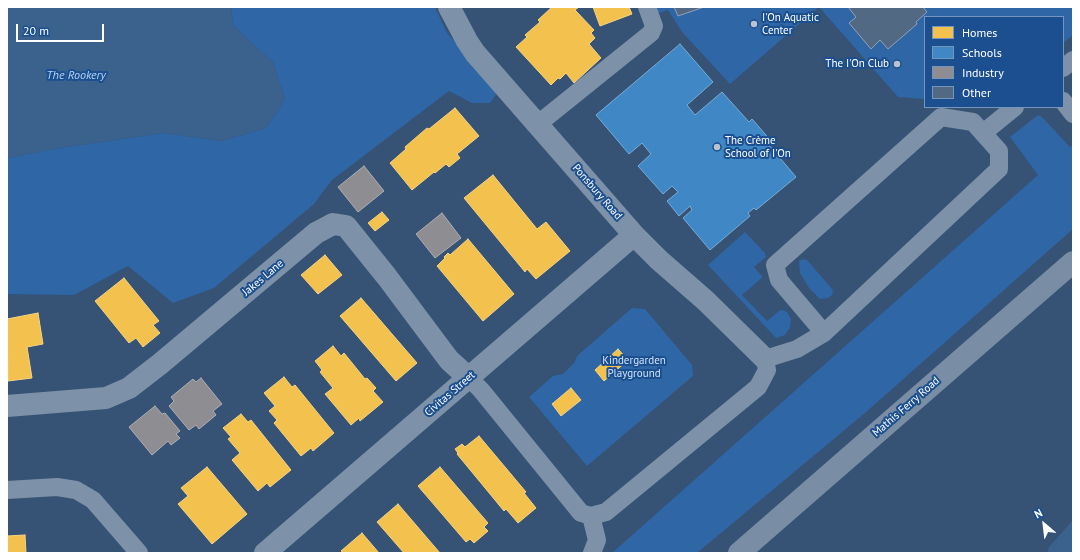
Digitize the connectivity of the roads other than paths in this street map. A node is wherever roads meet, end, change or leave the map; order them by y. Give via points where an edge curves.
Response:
1 (449, 7) edge
2 (647, 7) edge
3 (1073, 60) edge
4 (1064, 67) edge
5 (1064, 103) edge
6 (1014, 108) edge
7 (1073, 114) edge
8 (538, 124) junction
9 (983, 133) junction
10 (634, 235) junction
11 (1073, 262) edge
12 (824, 333) junction
13 (765, 358) junction
14 (469, 378) junction
15 (7, 406) edge
16 (7, 490) edge
17 (591, 516) junction
18 (138, 553) edge
19 (265, 553) edge
20 (592, 553) edge
21 (739, 553) edge

1 - 8 street, Ponsbury Road via 475,53
2 - 8 lane via 654,26 651,33
3 - 4 lane
5 - 7 lane
6 - 9 lane
8 - 10 street, Ponsbury Road
9 - 12 lane via 999,151 999,169
9 - 12 lane via 972,122 941,117 775,265 779,280
10 - 13 street, Ponsbury Road
10 - 14 street, Civitas Street
11 - 21 main road, Mathis Ferry Road
12 - 13 lane via 797,349
13 - 17 lane via 767,370 758,387 606,512
14 - 15 street, Jakes Lane via 449,360 346,226 333,224 316,233 129,388 106,398
14 - 17 lane via 581,513
14 - 19 street, Civitas Street
16 - 18 lane via 57,487 76,490 93,500
17 - 20 lane via 597,540

